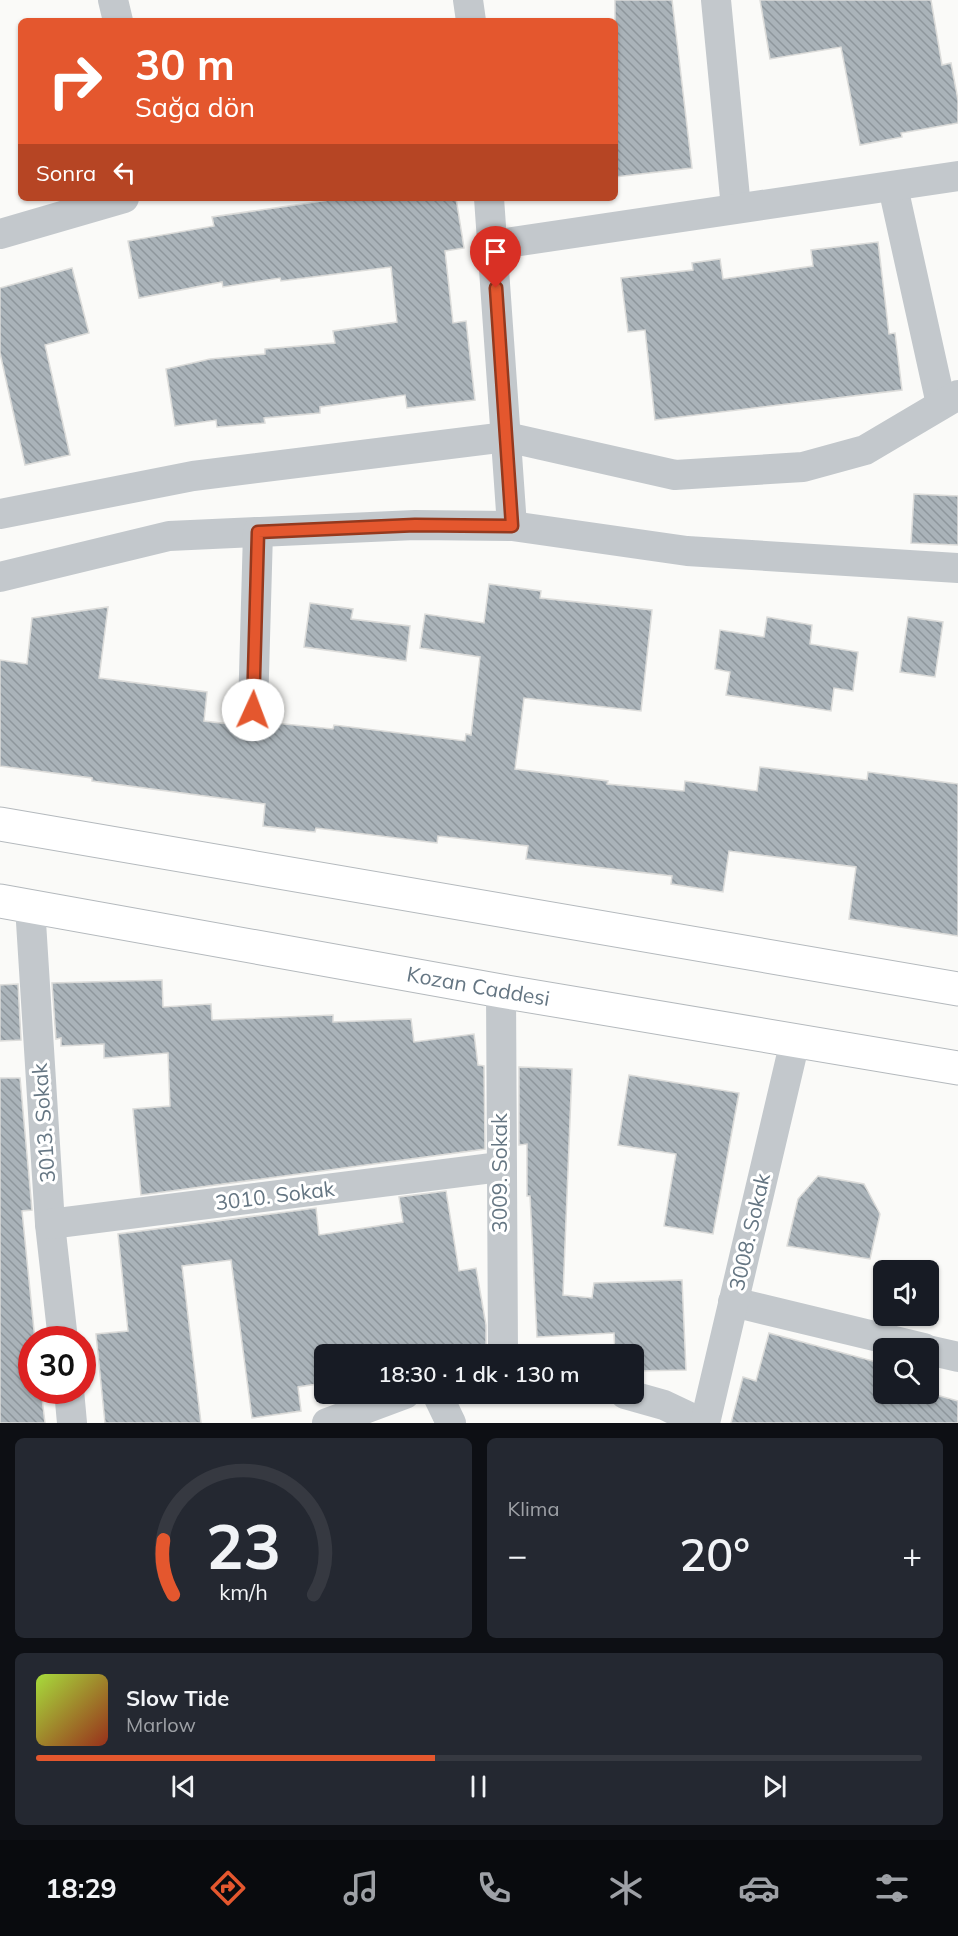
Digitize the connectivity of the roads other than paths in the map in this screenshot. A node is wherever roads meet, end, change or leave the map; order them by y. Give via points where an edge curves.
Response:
1 (113, 0) edge
2 (468, 0) edge
3 (716, 0) edge
4 (117, 18) edge
5 (471, 18) edge
6 (958, 176) edge
7 (893, 187) junction
8 (114, 201) edge
9 (489, 201) edge
10 (736, 208) junction
11 (0, 234) edge
12 (493, 245) junction
13 (950, 400) edge
14 (506, 437) junction
15 (0, 514) edge
16 (512, 526) junction
17 (258, 532) junction
18 (958, 568) edge
19 (0, 577) edge
20 (253, 710) dead end
21 (0, 824) edge
22 (15, 904) edge
23 (958, 989) edge
24 (501, 991) junction
25 (795, 1041) junction
26 (958, 1068) edge
27 (500, 1167) junction
28 (50, 1224) junction
29 (733, 1302) junction
30 (61, 1326) edge
31 (882, 1338) edge
32 (503, 1344) edge
33 (939, 1353) edge
34 (958, 1357) edge
35 (644, 1399) edge
36 (70, 1404) edge
37 (382, 1404) edge
38 (442, 1404) edge
39 (342, 1421) edge
40 (72, 1423) edge
41 (451, 1423) edge
42 (704, 1423) edge

1 - 4 street
2 - 5 street
3 - 10 street
6 - 7 street
7 - 10 street
7 - 13 street
8 - 11 street
9 - 12 street
10 - 12 street
12 - 14 street
13 - 14 street via 865,450 803,467 675,476
14 - 15 street via 193,476
14 - 16 street
16 - 17 street via 415,525
16 - 18 street via 687,551
17 - 19 street via 169,536
17 - 20 street
21 - 23 highway
22 - 24 highway, Kozan Caddesi
22 - 28 street, 3013. Sokak
24 - 25 highway, Kozan Caddesi
24 - 27 street, 3009. Sokak
25 - 26 highway, Kozan Caddesi
25 - 29 street, 3008. Sokak
27 - 28 street, 3010. Sokak
27 - 32 street, 3009. Sokak
28 - 30 street, 3013. Sokak
29 - 31 street
29 - 42 street, 3008. Sokak
33 - 34 street
35 - 42 street
36 - 40 street
37 - 39 street
38 - 41 street

